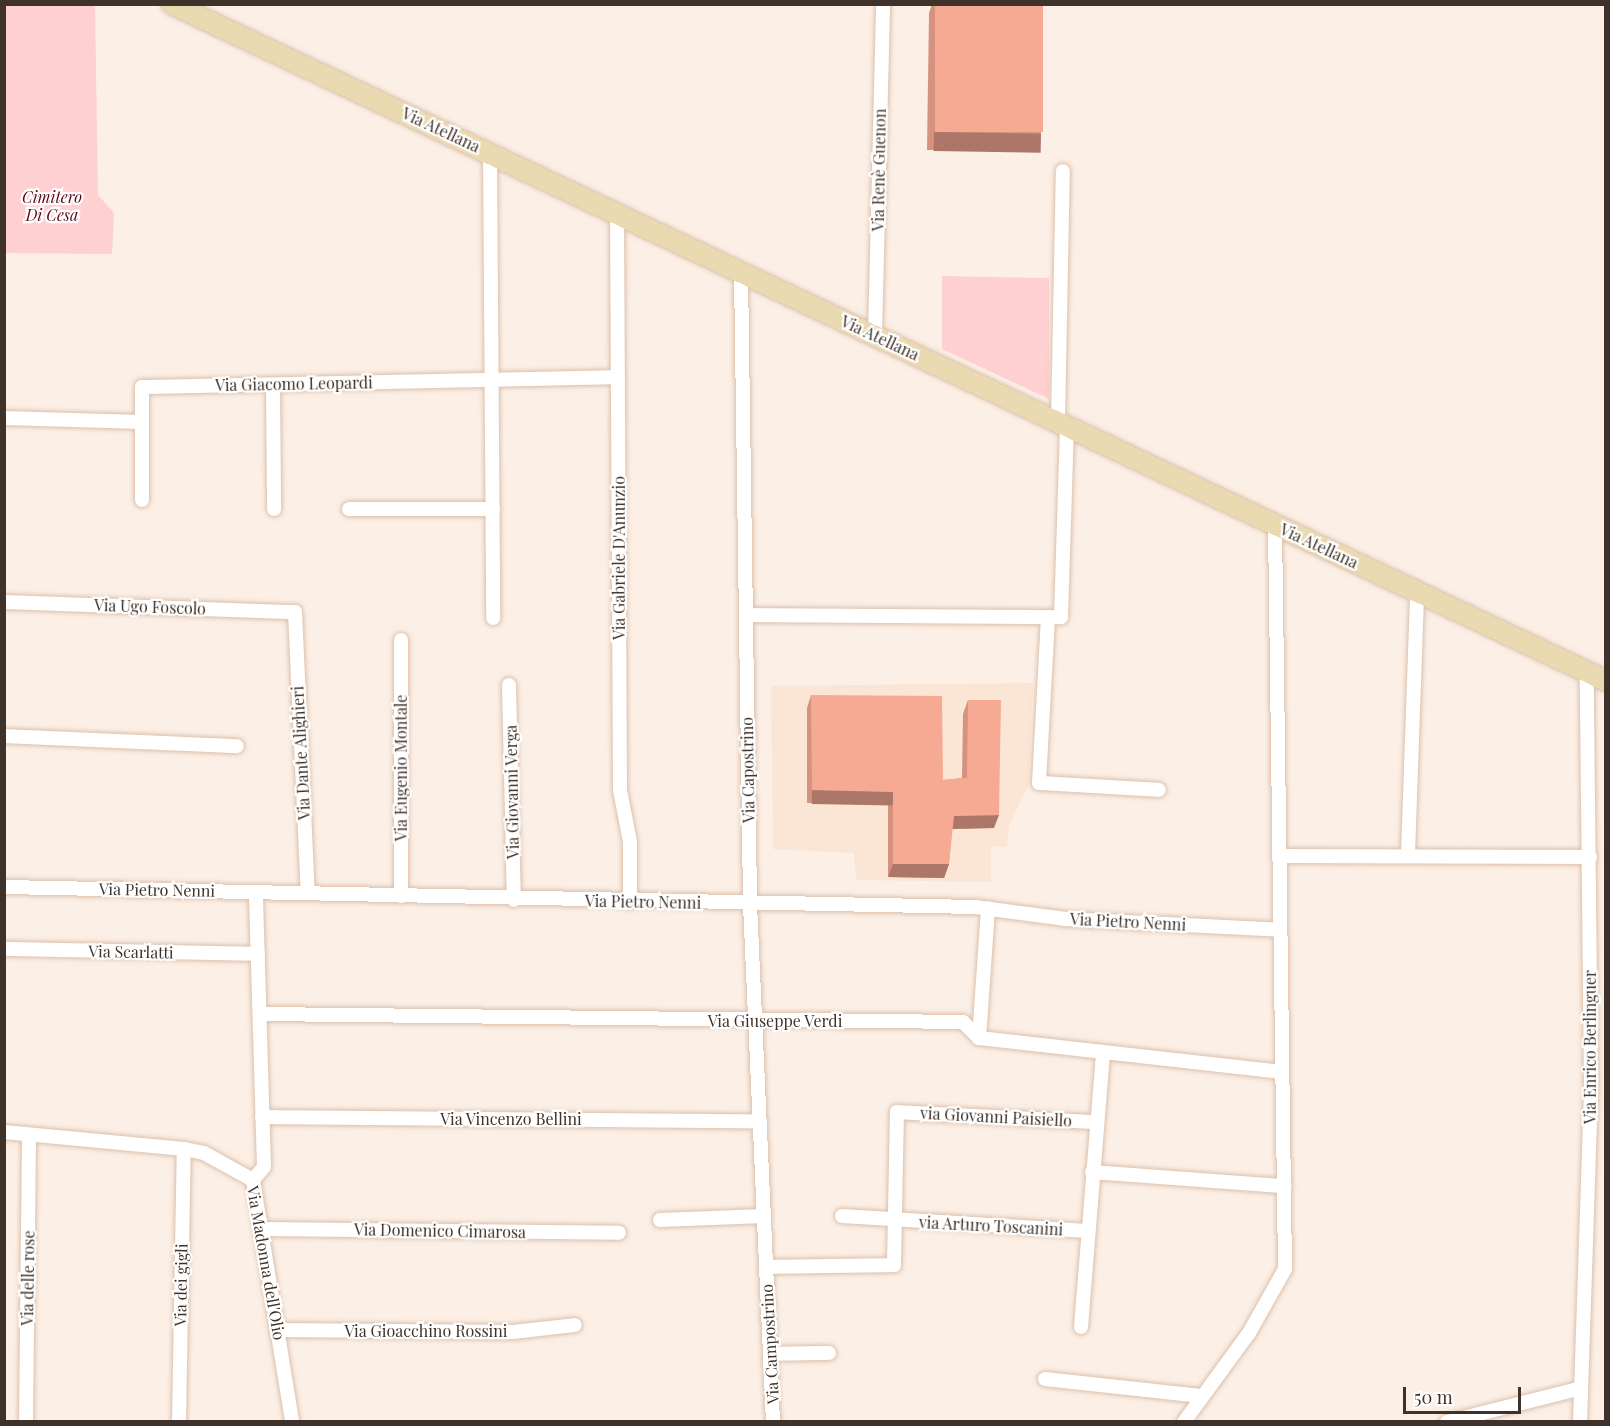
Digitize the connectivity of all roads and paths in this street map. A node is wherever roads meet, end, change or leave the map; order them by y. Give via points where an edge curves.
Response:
1 (172, 4) edge
2 (883, 4) edge
3 (490, 153) junction
4 (1063, 171) dead end
5 (617, 213) junction
6 (741, 272) junction
7 (875, 335) junction
8 (618, 377) junction
9 (493, 381) junction
10 (273, 385) junction
11 (4, 418) edge
12 (142, 422) junction
13 (1062, 424) junction
14 (142, 500) dead end
15 (274, 509) dead end
16 (349, 509) dead end
17 (493, 509) junction
18 (1275, 525) junction
19 (1417, 592) junction
20 (4, 602) edge
21 (295, 612) joint
22 (746, 615) junction
23 (1048, 617) junction
24 (493, 618) dead end
25 (401, 640) dead end
26 (1587, 672) junction
27 (1605, 681) edge
28 (509, 685) dead end
29 (4, 736) edge
30 (237, 746) dead end
31 (1160, 790) dead end
32 (1408, 854) junction
33 (1279, 856) junction
34 (1590, 857) junction
35 (4, 887) edge
36 (256, 892) junction
37 (308, 893) junction
38 (401, 896) junction
39 (514, 900) junction
40 (630, 902) junction
41 (750, 904) junction
42 (988, 908) junction
43 (1280, 930) junction
44 (4, 950) edge
45 (258, 954) junction
46 (260, 1014) junction
47 (755, 1021) junction
48 (979, 1038) junction
49 (1103, 1052) junction
50 (1282, 1072) junction
51 (262, 1117) junction
52 (760, 1121) junction
53 (1096, 1122) junction
54 (4, 1132) edge
55 (29, 1135) junction
56 (184, 1149) junction
57 (1092, 1172) junction
58 (253, 1180) junction
59 (1284, 1186) junction
60 (764, 1216) junction
61 (842, 1216) dead end
62 (660, 1220) dead end
63 (895, 1221) junction
64 (261, 1229) junction
65 (1088, 1231) junction
66 (619, 1233) dead end
67 (766, 1267) junction
68 (575, 1325) dead end
69 (1081, 1327) dead end
70 (277, 1330) junction
71 (829, 1353) dead end
72 (770, 1354) junction
73 (1045, 1379) dead end
74 (1581, 1388) junction
75 (1201, 1396) junction
76 (26, 1422) edge
77 (179, 1422) edge
78 (292, 1422) edge
79 (773, 1422) edge
80 (1184, 1422) edge
81 (1447, 1422) edge
82 (1580, 1422) edge

1 - 3 main road, Via Atellana
2 - 7 street, Via Renè Guenon
3 - 5 main road, Via Atellana
3 - 9 street
4 - 13 street
5 - 6 main road, Via Atellana
5 - 8 street, Via Gabriele D'Anunzio
6 - 7 main road, Via Atellana
6 - 22 street, Via Capostrino
7 - 13 main road, Via Atellana
8 - 9 street, Via Giacomo Leopardi
8 - 40 street, Via Gabriele D'Anunzio via 620,790 630,842
9 - 10 street, Via Giacomo Leopardi
9 - 17 street
10 - 12 street, Via Giacomo Leopardi via 142,387
10 - 15 street
11 - 12 street
12 - 14 street
13 - 18 main road, Via Atellana
13 - 23 street via 1061,617
16 - 17 street
17 - 24 street
18 - 19 main road, Via Atellana
18 - 33 street
19 - 26 main road, Via Atellana
19 - 32 street
20 - 21 street, Via Ugo Foscolo
21 - 37 street, Via Dante Alighieri
22 - 23 street
22 - 41 street, Via Capostrino
23 - 31 street via 1039,783
25 - 38 street, Via Eugenio Montale
26 - 27 main road, Via Atellana
26 - 34 street, Via Enrico Berlinguer
28 - 39 street, Via Giovanni Verga
29 - 30 street
32 - 33 street
32 - 34 street
33 - 43 street
34 - 74 street, Via Enrico Berlinguer via 1591,1087
35 - 36 street, Via Pietro Nenni
36 - 37 street, Via Pietro Nenni
36 - 45 street
37 - 38 street, Via Pietro Nenni
38 - 39 street, Via Pietro Nenni
39 - 40 street, Via Pietro Nenni
40 - 41 street, Via Pietro Nenni
41 - 42 street, Via Pietro Nenni
41 - 47 street, Via Capostrino
42 - 43 street, Via Pietro Nenni via 1066,919
42 - 48 street
43 - 50 street
44 - 45 street, Via Scarlatti
45 - 46 street
46 - 47 street, Via Giuseppe Verdi
46 - 51 street
47 - 48 street, Via Giuseppe Verdi via 963,1022
47 - 52 street, Via Capostrino
48 - 49 street, Via Giuseppe Verdi
49 - 50 street, Via Giuseppe Verdi
49 - 53 street
50 - 59 street
51 - 52 street, Via Vincenzo Bellini
51 - 58 street via 264,1167
52 - 60 street, Via Capostrino
53 - 57 street
53 - 63 street, via Giovanni Paisiello via 897,1112
54 - 55 street, Via Madonna dell'Olio
55 - 56 street, Via Madonna dell'Olio
55 - 76 street, Via delle rose
56 - 58 street, Via Madonna dell'Olio via 214,1158
56 - 77 street, Via dei gigli
57 - 59 street
57 - 65 street
58 - 64 street, Via Madonna dell'Olio
59 - 75 street via 1285,1269 1249,1334
60 - 62 street
60 - 67 street, Via Capostrino
61 - 63 street, via Arturo Toscanini
63 - 65 street, via Arturo Toscanini
63 - 67 street via 894,1265
64 - 66 street, Via Domenico Cimarosa
64 - 70 street, Via Madonna dell'Olio
65 - 69 street
67 - 72 street, Via Campostrino
68 - 70 street, Via Gioacchino Rossini via 513,1332
70 - 78 street, Via Madonna dell'Olio
71 - 72 street
72 - 79 street, Via Campostrino
73 - 75 street
74 - 81 street
74 - 82 street, Via Enrico Berlinguer
75 - 80 street

